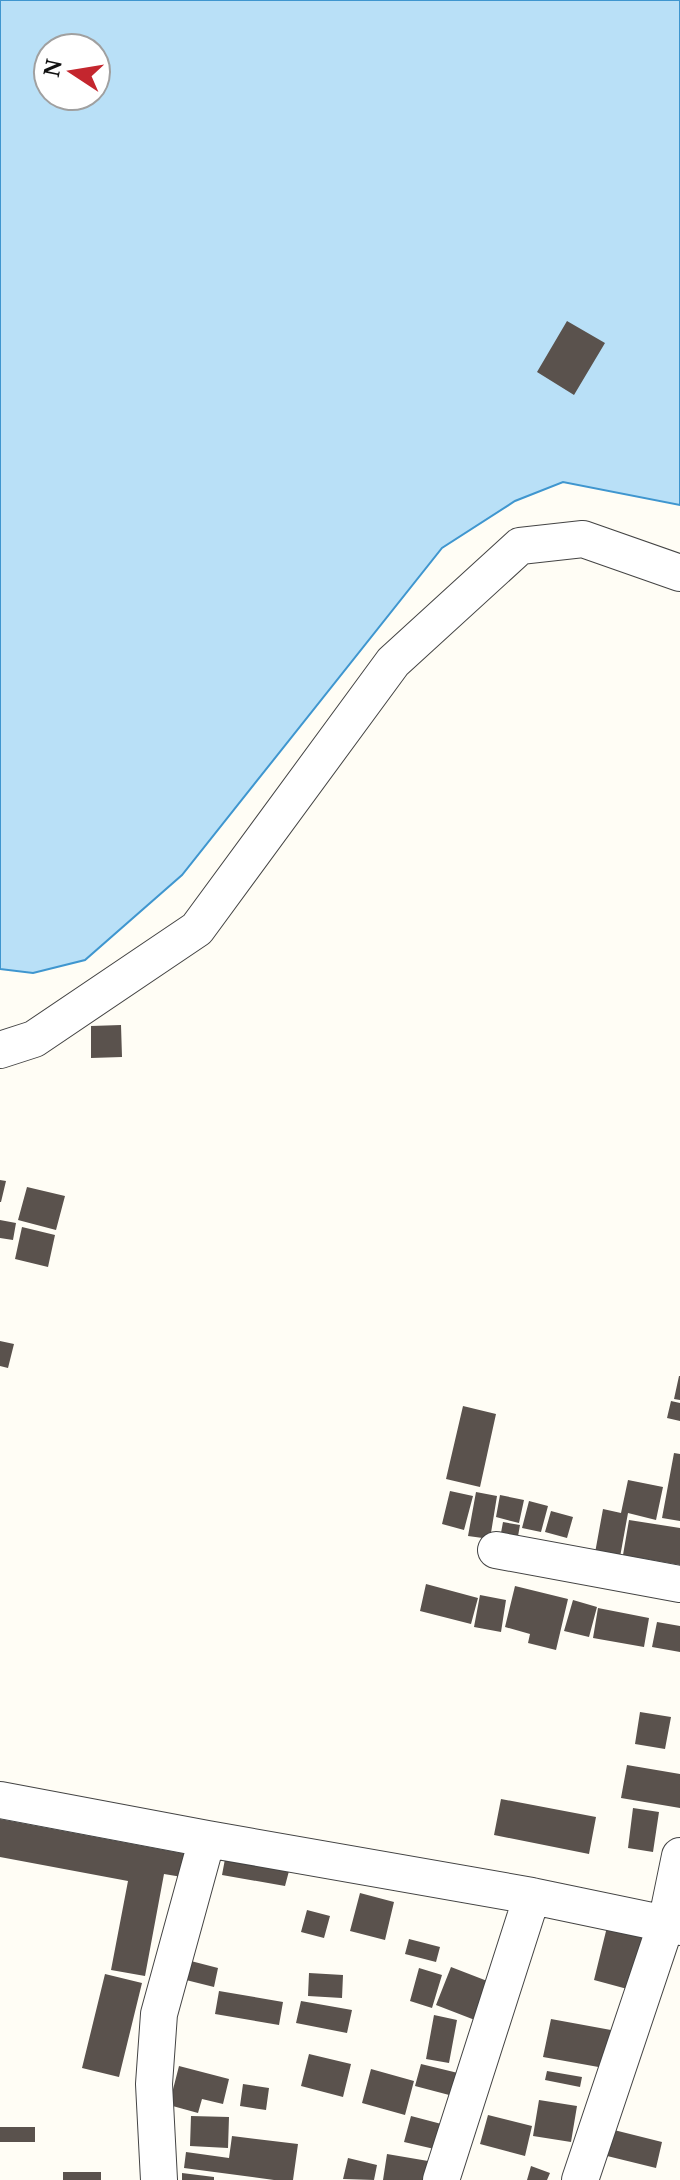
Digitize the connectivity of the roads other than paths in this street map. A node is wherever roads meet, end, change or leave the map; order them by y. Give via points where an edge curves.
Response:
1 (680, 573) edge
2 (0, 1050) edge
3 (496, 1550) dead end
4 (680, 1584) edge
5 (0, 1800) edge
6 (207, 1839) junction
7 (680, 1856) edge
8 (532, 1896) junction
9 (673, 1925) edge
10 (159, 2180) edge
11 (441, 2180) edge
12 (580, 2180) edge

1 - 2 street via 583,539 520,546 393,662 197,929 34,1039
3 - 4 street
5 - 6 street
6 - 8 street
6 - 10 street via 159,2014 154,2084
7 - 9 street
8 - 9 street
8 - 11 street
9 - 12 street

